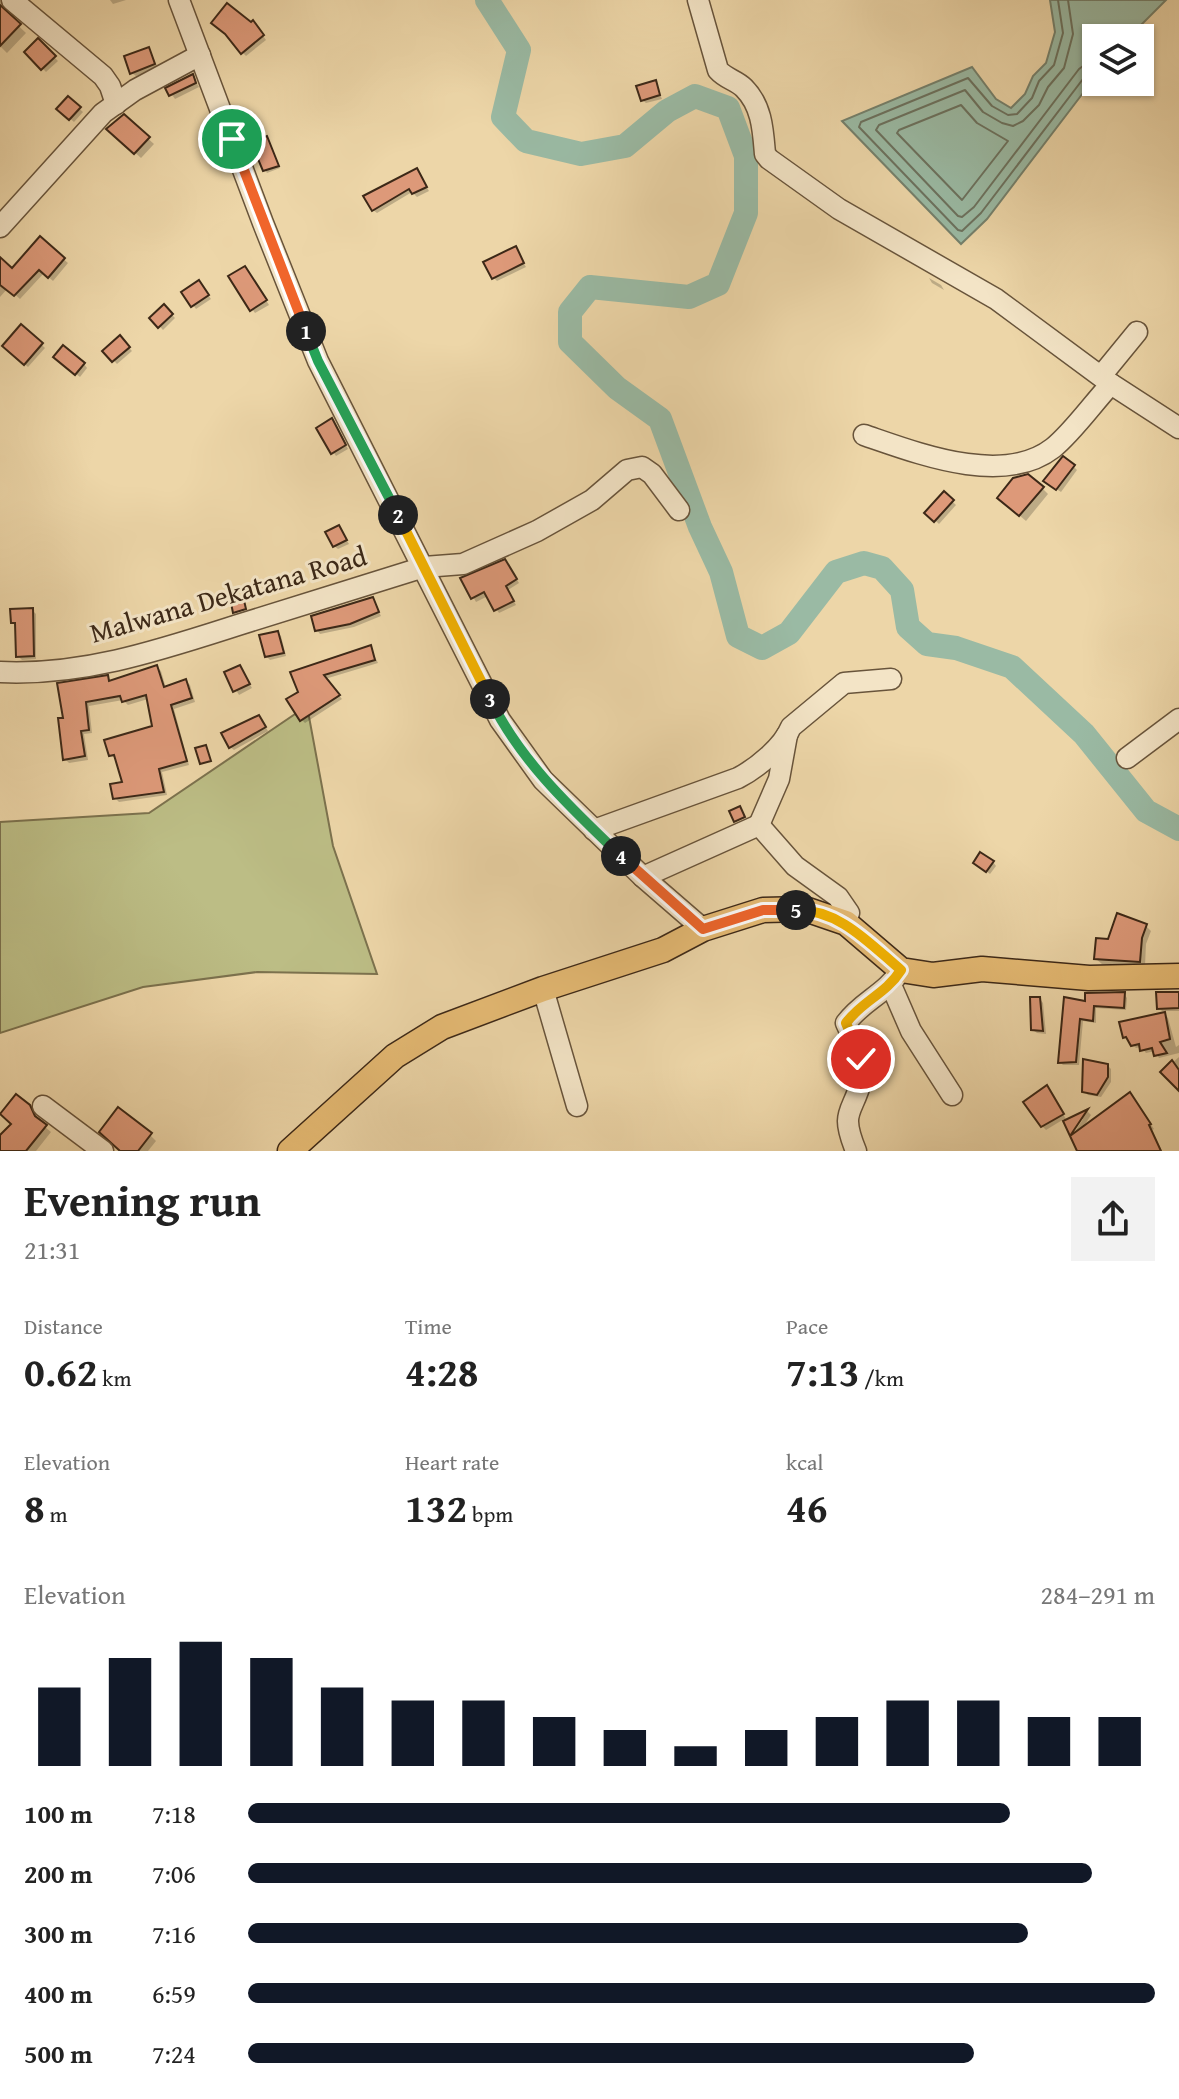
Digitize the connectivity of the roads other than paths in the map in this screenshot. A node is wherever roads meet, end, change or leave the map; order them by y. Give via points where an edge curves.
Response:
1 (12, 0) edge
2 (179, 0) edge
3 (698, 0) edge
4 (200, 55) junction
5 (116, 104) junction
6 (0, 227) edge
7 (1137, 332) dead end
8 (1106, 380) junction
9 (1179, 428) edge
10 (864, 435) dead end
11 (679, 510) dead end
12 (424, 567) junction
13 (0, 672) edge
14 (891, 679) dead end
15 (1179, 719) edge
16 (787, 735) junction
17 (1127, 758) dead end
18 (759, 825) junction
19 (594, 830) junction
20 (643, 877) junction
21 (846, 923) junction
22 (703, 929) junction
23 (1179, 973) edge
24 (896, 978) junction
25 (543, 989) junction
26 (952, 1095) dead end
27 (43, 1106) dead end
28 (577, 1106) dead end
29 (103, 1151) edge
30 (290, 1151) edge
31 (856, 1151) edge

1 - 5 street via 103,76
2 - 4 street
3 - 8 street via 718,70 742,85 756,103 769,159 839,209 996,299
4 - 5 street
4 - 12 street via 318,361
5 - 6 street
7 - 8 street
8 - 9 street
8 - 10 street via 1053,448 1027,461 980,466
11 - 12 street, Malwana Dekatana Road via 652,474 642,467 627,470 592,500 537,531 463,564
12 - 13 street, Malwana Dekatana Road via 137,657 71,669
12 - 19 street via 500,720 543,780
14 - 16 street via 844,683
15 - 17 street
16 - 18 street via 779,779
16 - 19 street via 738,778
18 - 20 street
18 - 21 street via 795,866 838,897 849,913
19 - 20 street
20 - 22 street
21 - 22 main road via 805,909 763,910
21 - 24 main road
22 - 25 main road via 663,950
23 - 24 main road via 1089,978 982,969
24 - 26 street via 911,1031
24 - 31 street via 846,1023 863,1077 847,1112
25 - 28 street
25 - 30 main road via 442,1027 395,1056
27 - 29 street

